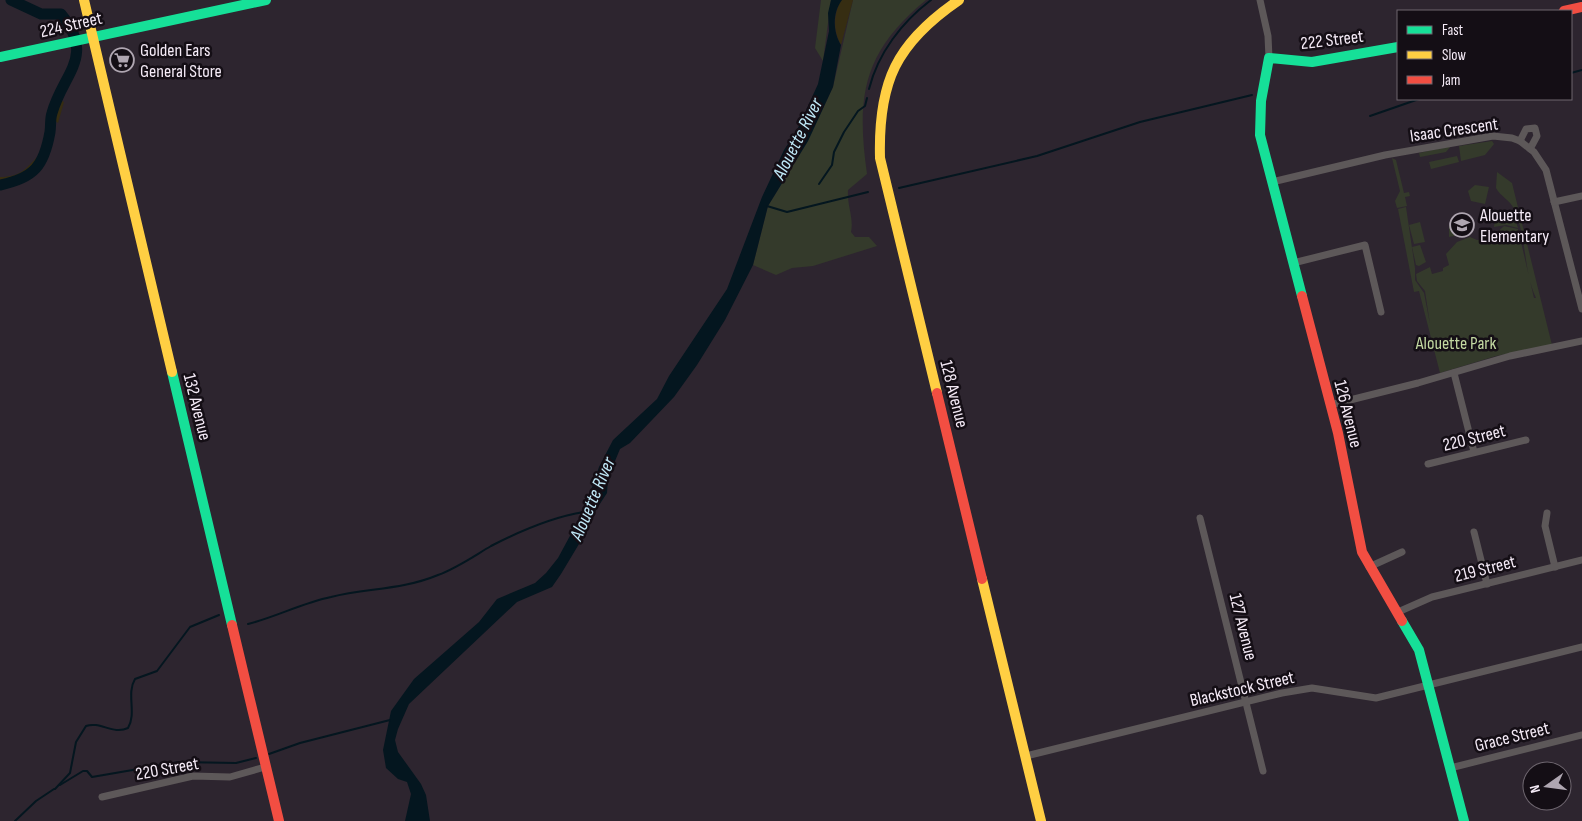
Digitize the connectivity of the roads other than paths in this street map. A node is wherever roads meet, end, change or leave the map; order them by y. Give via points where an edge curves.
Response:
1 (84, 0) edge
2 (266, 0) edge
3 (958, 0) edge
4 (1260, 0) edge
5 (1582, 7) edge
6 (1568, 10) edge
7 (88, 37) junction
8 (1397, 47) edge
9 (0, 57) edge
10 (1269, 58) junction
11 (1520, 141) junction
12 (1530, 149) junction
13 (1272, 182) junction
14 (1582, 196) edge
15 (1554, 202) junction
16 (1293, 263) junction
17 (1582, 309) edge
18 (1381, 312) dead end
19 (1582, 341) edge
20 (1454, 373) junction
21 (1330, 405) junction
22 (1526, 440) dead end
23 (1474, 452) junction
24 (1428, 464) dead end
25 (1547, 514) dead end
26 (1200, 518) dead end
27 (1474, 532) dead end
28 (1402, 552) dead end
29 (1582, 560) edge
30 (1555, 567) junction
31 (1369, 568) junction
32 (1486, 584) junction
33 (1398, 612) junction
34 (1582, 647) edge
35 (1428, 684) junction
36 (1246, 703) junction
37 (1582, 735) edge
38 (1026, 756) junction
39 (266, 767) junction
40 (1450, 768) junction
41 (1262, 772) dead end
42 (102, 797) dead end
43 (279, 821) edge
44 (1041, 821) edge
45 (1464, 821) edge

1 - 7 main road, 132 Avenue
2 - 7 main road, 224 Street
3 - 38 main road, 128 Avenue via 926,23 895,63 884,88 878,139 903,254
4 - 10 street, 126 Avenue
5 - 6 main road
7 - 9 main road, 224 Street
7 - 39 main road, 132 Avenue
8 - 10 main road, 222 Street via 1312,62
10 - 13 main road, 126 Avenue via 1261,101 1260,135
11 - 12 street, Isaac Crescent
11 - 12 street via 1526,129 1535,128 1537,136
11 - 13 street, Isaac Crescent via 1498,136 1453,142
12 - 15 street, Isaac Crescent via 1546,170
13 - 16 main road, 126 Avenue
14 - 15 street
15 - 17 street, Isaac Crescent
16 - 18 street via 1365,245
16 - 21 main road, 126 Avenue
19 - 20 street via 1510,356
20 - 21 street
20 - 23 street
21 - 31 main road, 126 Avenue via 1359,543
22 - 23 street, 220 Street
23 - 24 street, 220 Street
25 - 30 street via 1545,526
26 - 36 street, 127 Avenue
27 - 32 street
28 - 31 street
29 - 30 street, 219 Street
30 - 32 street, 219 Street
31 - 33 main road, 126 Avenue
32 - 33 street, 219 Street via 1423,600
33 - 35 main road, 126 Avenue via 1415,642
34 - 35 street, Blackstock Street
35 - 36 street, Blackstock Street via 1376,698 1312,688
35 - 40 main road, 126 Avenue
36 - 38 street, Blackstock Street
36 - 41 street, 127 Avenue
37 - 40 street, Grace Street
38 - 44 main road, 128 Avenue
39 - 42 street, 220 Street via 230,777 193,776
39 - 43 main road, 132 Avenue
40 - 45 main road, 126 Avenue

